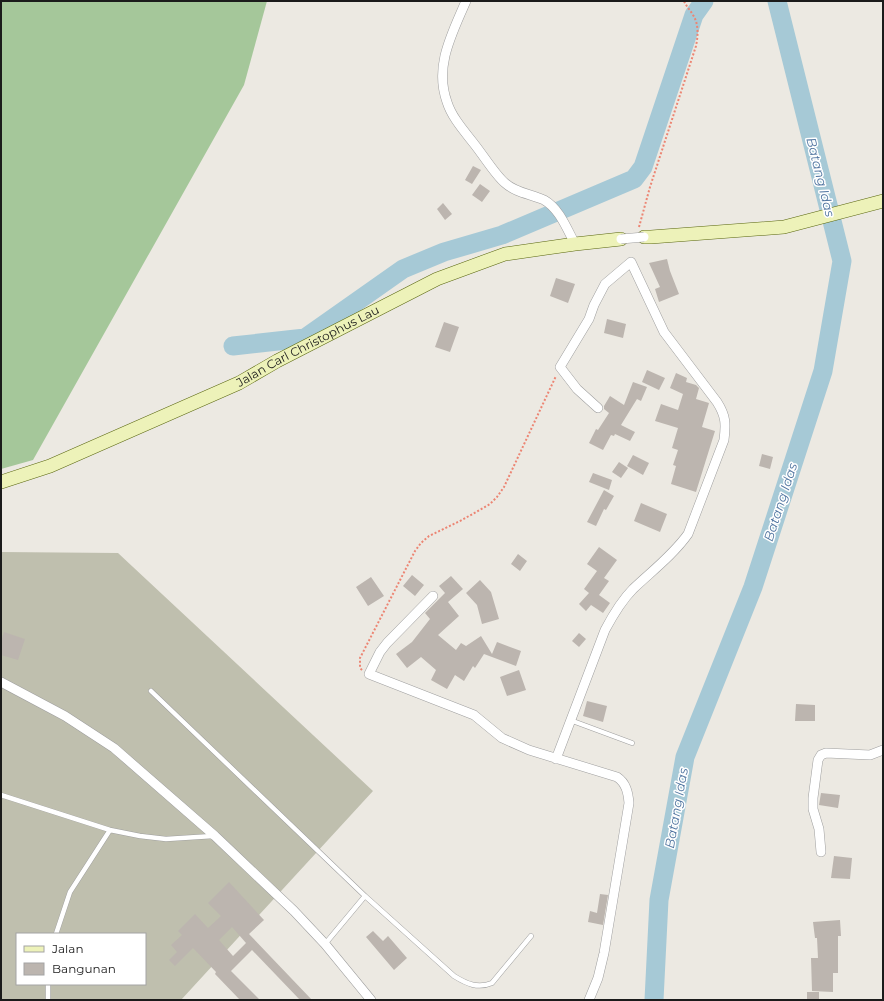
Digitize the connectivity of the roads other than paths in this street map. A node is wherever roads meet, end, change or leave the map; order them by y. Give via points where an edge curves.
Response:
1 (466, 1) edge
2 (883, 201) edge
3 (641, 234) joint
4 (621, 239) joint
5 (575, 244) junction
6 (598, 408) dead end
7 (1, 482) edge
8 (432, 596) dead end
9 (1, 682) edge
10 (151, 691) dead end
11 (570, 720) junction
12 (632, 743) dead end
13 (883, 750) edge
14 (556, 759) junction
15 (1, 795) edge
16 (110, 830) junction
17 (215, 836) junction
18 (821, 852) dead end
19 (365, 896) junction
20 (56, 933) edge
21 (531, 936) dead end
22 (325, 944) junction
23 (48, 985) edge
24 (48, 1000) edge
25 (371, 1000) edge
26 (589, 1000) edge

1 - 5 street via 442,63 442,83 447,103 504,183 516,191 544,201 555,211
2 - 3 street via 784,227 651,237
3 - 4 street, bridge
4 - 5 street, Jalan Carl Christophus Lau
5 - 7 street, Jalan Carl Christophus Lau via 505,254 437,279 239,383 50,466
6 - 11 street via 577,389 560,367 589,319 605,284 631,262 664,332 723,412 726,424 724,440 688,534 680,545 633,590 611,618
8 - 14 street via 387,643 377,657 370,674 474,715 502,738
9 - 17 street via 65,716 114,748
10 - 19 lane
11 - 12 lane
11 - 14 street
13 - 18 street via 870,755 821,754 818,760 813,804
14 - 26 street via 617,777 626,786 628,794 629,803 604,953
15 - 16 lane
16 - 17 lane via 166,839
16 - 20 lane via 70,892
17 - 22 street
19 - 21 lane via 454,976 474,986 492,983
19 - 22 lane
22 - 25 street
23 - 24 lane

